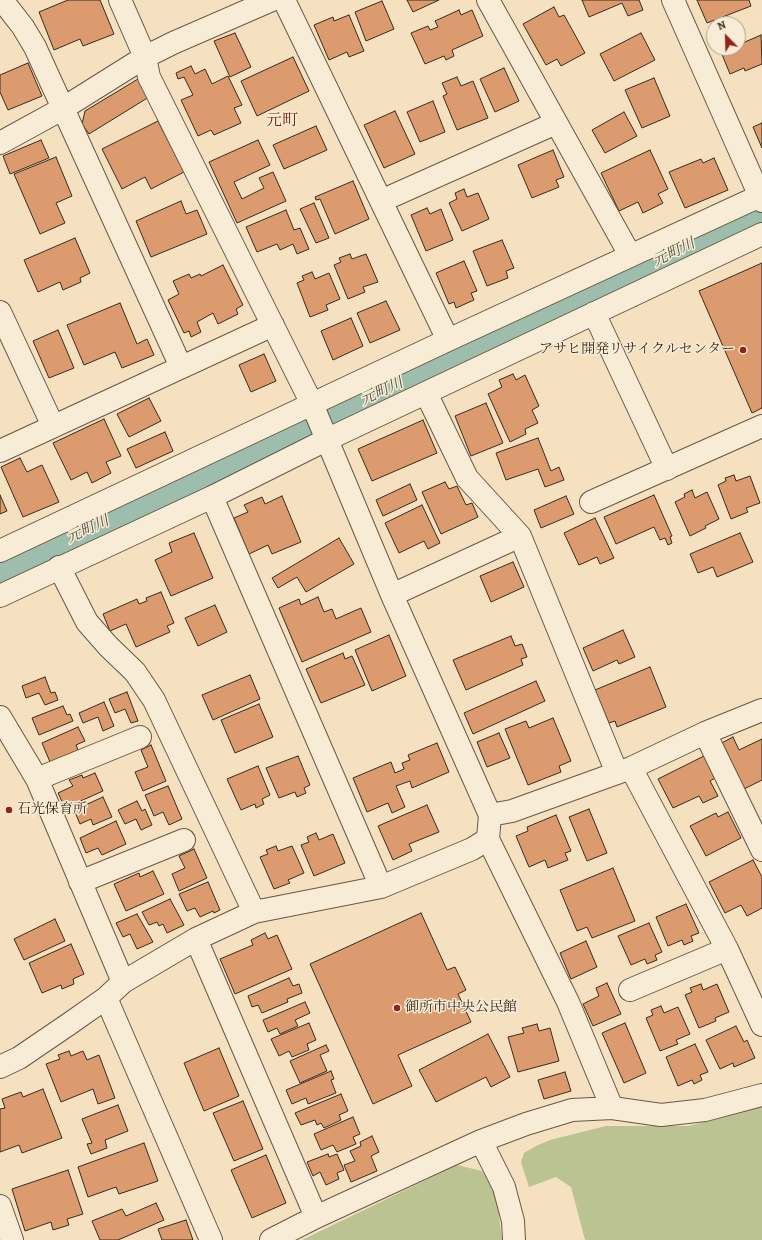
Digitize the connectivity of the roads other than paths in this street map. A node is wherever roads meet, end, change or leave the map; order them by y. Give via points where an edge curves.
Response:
1 (2, 0) edge
2 (120, 0) edge
3 (272, 0) edge
4 (284, 0) edge
5 (488, 0) edge
6 (673, 0) edge
7 (145, 57) junction
8 (62, 109) junction
9 (556, 123) junction
10 (0, 143) edge
11 (761, 198) edge
12 (381, 201) junction
13 (762, 234) edge
14 (630, 255) junction
15 (0, 312) edge
16 (594, 312) junction
17 (273, 325) junction
18 (448, 340) junction
19 (181, 367) junction
20 (426, 393) junction
21 (312, 404) junction
22 (53, 426) junction
23 (762, 426) edge
24 (326, 440) junction
25 (0, 451) edge
26 (667, 469) junction
27 (212, 497) junction
28 (591, 502) dead end
29 (520, 536) junction
30 (0, 551) edge
31 (59, 567) junction
32 (392, 594) junction
33 (0, 596) edge
34 (762, 710) edge
35 (0, 717) edge
36 (705, 733) junction
37 (140, 737) dead end
38 (624, 770) junction
39 (37, 780) junction
40 (490, 815) junction
41 (488, 839) junction
42 (184, 840) dead end
43 (762, 850) edge
44 (80, 882) junction
45 (381, 887) junction
46 (254, 912) junction
47 (196, 939) junction
48 (727, 949) junction
49 (123, 982) junction
50 (630, 990) dead end
51 (106, 998) junction
52 (762, 1025) edge
53 (0, 1067) edge
54 (762, 1095) edge
55 (612, 1108) junction
56 (481, 1141) junction
57 (0, 1206) edge
58 (316, 1217) junction
59 (12, 1240) edge
60 (211, 1240) edge
61 (271, 1240) edge
62 (514, 1240) edge

1 - 8 street via 24,27
2 - 7 street
3 - 7 street
4 - 12 street
5 - 9 street
6 - 11 street
7 - 8 street
7 - 17 street via 149,77
8 - 10 street
8 - 19 street
9 - 12 street
9 - 14 street
11 - 14 street
12 - 18 street
13 - 16 street
14 - 18 street
15 - 22 street
16 - 20 street
16 - 26 street
17 - 19 street
17 - 21 street
18 - 21 street
19 - 22 street
20 - 24 street
20 - 29 street via 467,478
21 - 24 street
21 - 30 street
22 - 25 street
23 - 26 street
24 - 27 street
24 - 32 street
26 - 28 street
27 - 31 street
27 - 45 street
29 - 32 street
29 - 38 street
31 - 33 street
31 - 46 street via 87,622 136,672 154,700
32 - 40 street
34 - 36 street
35 - 39 street
36 - 38 street
36 - 43 street
37 - 39 street
38 - 40 street via 512,811
38 - 48 street
39 - 44 street
40 - 41 street
41 - 45 street via 472,849
41 - 55 street via 568,1002
42 - 44 street
44 - 49 street
45 - 46 street
46 - 47 street
47 - 49 street
47 - 58 street
48 - 50 street
48 - 52 street
49 - 51 street
51 - 53 street via 19,1058
51 - 60 street
54 - 55 street via 705,1110 661,1115
55 - 56 street via 572,1110
56 - 58 street
56 - 62 street via 504,1187 513,1221
57 - 59 street
58 - 61 street

